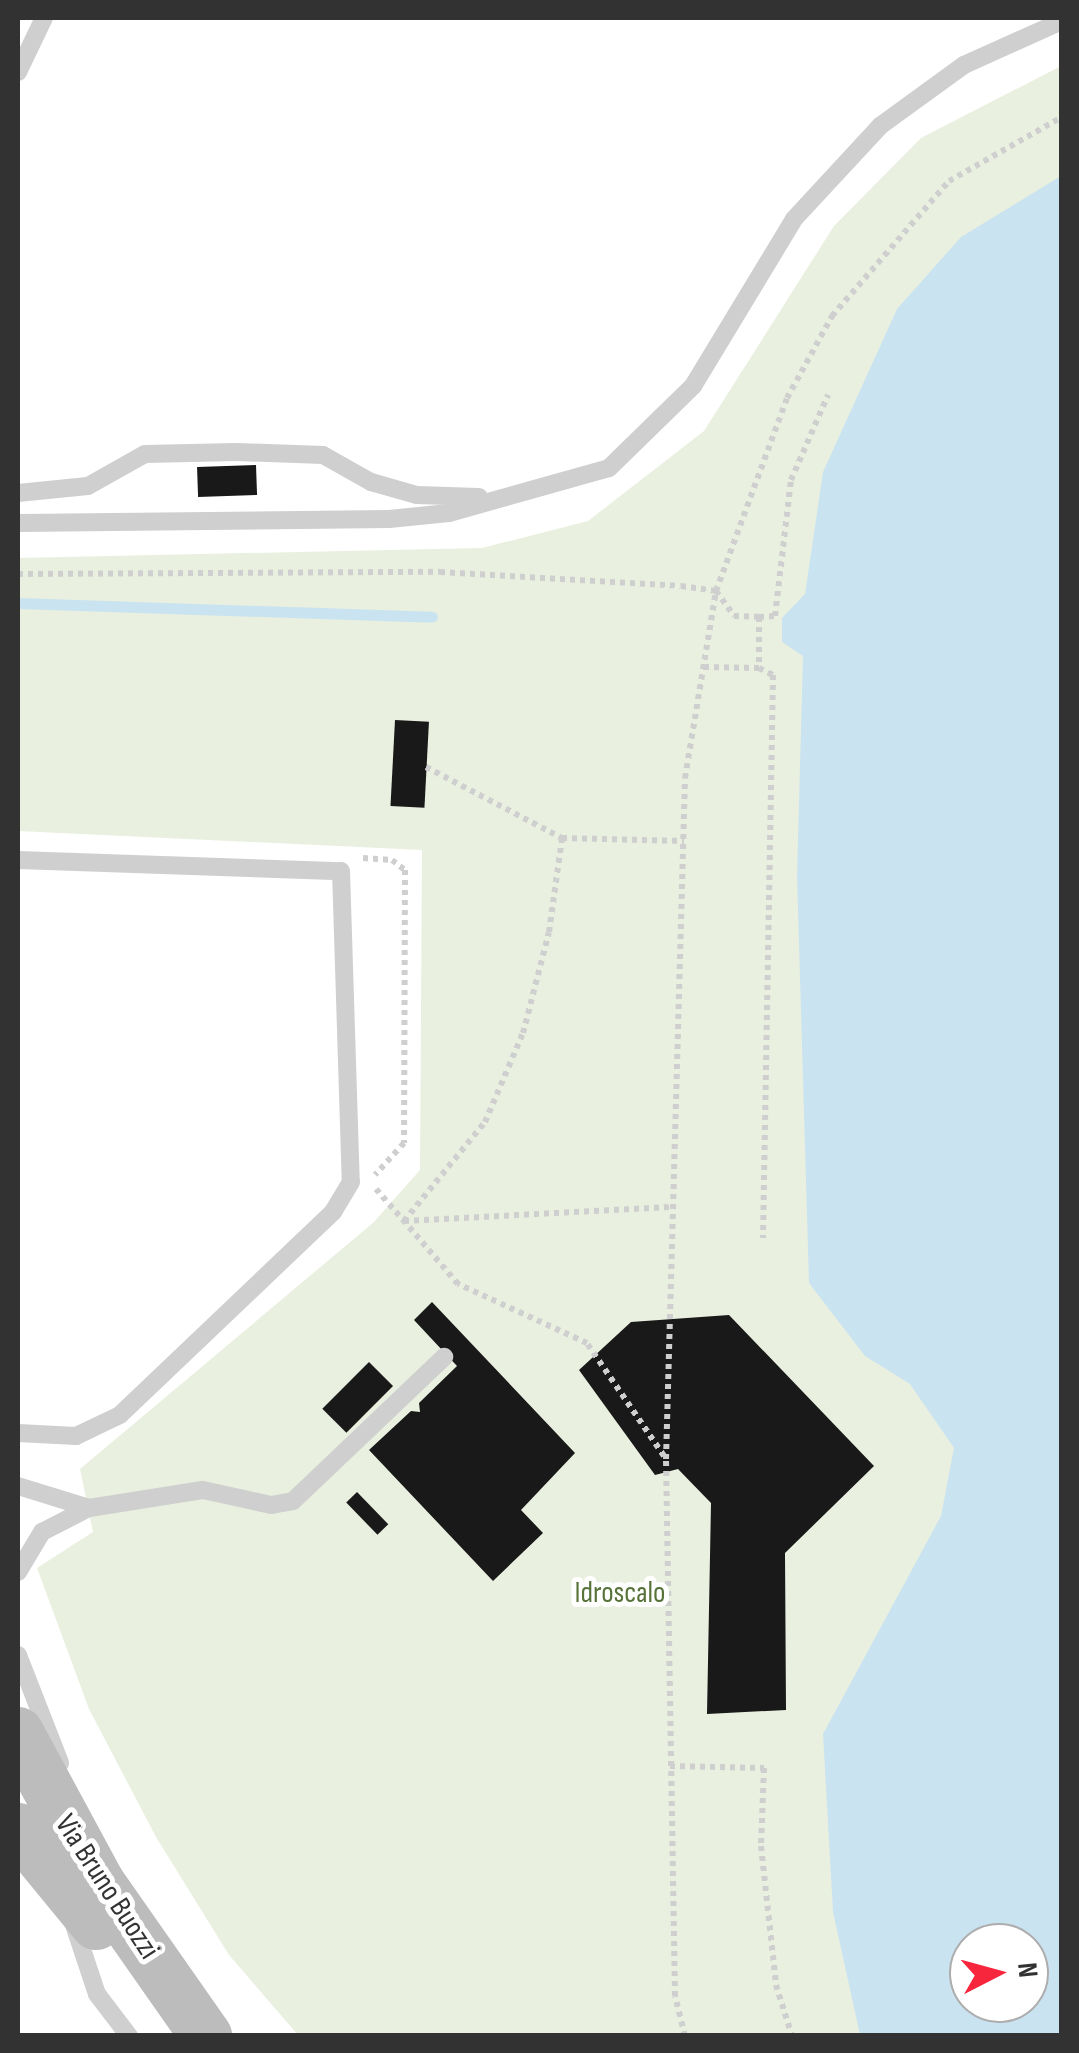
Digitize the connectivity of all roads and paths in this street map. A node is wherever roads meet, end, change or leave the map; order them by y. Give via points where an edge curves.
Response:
1 (44, 18) edge
2 (1062, 21) edge
3 (18, 72) edge
4 (1062, 117) edge
5 (828, 395) dead end
6 (18, 494) edge
7 (508, 496) junction
8 (18, 523) edge
9 (18, 574) edge
10 (716, 591) junction
11 (759, 617) junction
12 (704, 668) junction
13 (759, 668) junction
14 (426, 767) dead end
15 (562, 838) junction
16 (684, 840) junction
17 (352, 858) dead end
18 (18, 860) edge
19 (675, 1207) junction
20 (404, 1221) junction
21 (764, 1238) dead end
22 (444, 1358) dead end
23 (18, 1434) edge
24 (666, 1459) junction
25 (18, 1486) edge
26 (89, 1508) junction
27 (42, 1532) junction
28 (18, 1535) edge
29 (18, 1572) edge
30 (18, 1655) edge
31 (18, 1733) edge
32 (670, 1766) junction
33 (18, 1828) edge
34 (80, 1884) junction
35 (129, 2036) edge
36 (196, 2036) edge
37 (206, 2036) edge
38 (685, 2036) edge
39 (792, 2036) edge

1 - 3 lane
2 - 7 lane via 964,65 880,126 794,219 693,386 648,438 610,468
4 - 10 path via 949,181 832,316 787,398
5 - 11 path via 791,480 775,616
6 - 7 lane via 88,486 146,454 238,452 323,455 371,482 416,494
7 - 8 lane via 390,519
9 - 10 path via 440,572
10 - 11 path via 734,616
10 - 12 path
11 - 13 path
12 - 13 path
12 - 16 path via 685,778
13 - 21 path via 773,675 774,687
14 - 15 path
15 - 16 path
15 - 20 path via 550,932 523,1033 485,1122
16 - 19 path
17 - 20 path via 392,860 405,870 404,1143 369,1181
18 - 23 lane via 342,871 351,1182 333,1212 120,1416 76,1436
19 - 20 path
19 - 24 path
20 - 24 path via 458,1284 587,1343
22 - 26 lane via 294,1501 271,1505 203,1490
24 - 32 path
25 - 26 lane
26 - 27 lane
27 - 28 lane
27 - 29 lane
30 - 34 lane
31 - 34 main road, Via Bruno Buozzi
32 - 38 path via 675,1996
32 - 39 path via 764,1768 761,1846 776,1986
33 - 34 main road, Via Bruno Buozzi
34 - 35 lane, Via Bruno Buozzi via 97,1994
34 - 36 main road, Via Bruno Buozzi
34 - 37 main road, Via Bruno Buozzi

